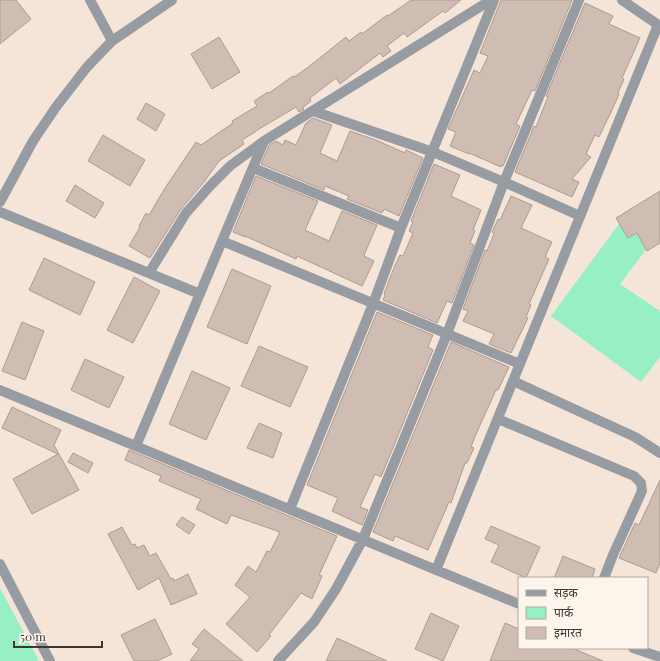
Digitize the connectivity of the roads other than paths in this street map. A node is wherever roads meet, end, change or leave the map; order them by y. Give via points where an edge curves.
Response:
1 (90, 0) edge
2 (172, 0) edge
3 (491, 0) edge
4 (494, 0) edge
5 (578, 0) edge
6 (622, 0) edge
7 (659, 26) edge
8 (112, 41) junction
9 (313, 111) junction
10 (264, 141) junction
11 (433, 152) junction
12 (253, 168) junction
13 (504, 182) junction
14 (0, 202) edge
15 (0, 212) edge
16 (580, 216) junction
17 (401, 228) junction
18 (222, 241) junction
19 (150, 273) junction
20 (200, 294) junction
21 (373, 304) junction
22 (447, 334) junction
23 (520, 364) junction
24 (513, 381) junction
25 (0, 390) edge
26 (498, 419) junction
27 (136, 446) junction
28 (660, 453) edge
29 (290, 510) junction
30 (363, 539) junction
31 (0, 564) edge
32 (436, 570) junction
33 (604, 577) edge
34 (518, 604) edge
35 (636, 649) edge
36 (660, 657) edge
37 (50, 661) edge
38 (278, 661) edge

1 - 8 street
2 - 8 street
3 - 9 street
4 - 11 street
5 - 13 street
6 - 7 street
7 - 16 street
8 - 14 street via 87,67 56,107 33,141
9 - 10 street
9 - 11 street
10 - 12 street
10 - 19 street via 230,166 186,213
11 - 13 street
11 - 17 street
12 - 17 street
12 - 18 street
13 - 16 street
13 - 22 street
15 - 19 street
16 - 23 street
17 - 21 street
18 - 20 street
18 - 21 street
19 - 20 street
20 - 27 street
21 - 22 street
21 - 29 street
22 - 23 street
22 - 30 street
23 - 24 street
24 - 26 street
24 - 28 street via 635,437
25 - 27 street
26 - 32 street
26 - 33 street via 634,476 641,483 642,491
27 - 29 street
29 - 30 street
30 - 32 street
30 - 38 street via 336,589 314,622
31 - 37 street
32 - 34 street
35 - 36 street

